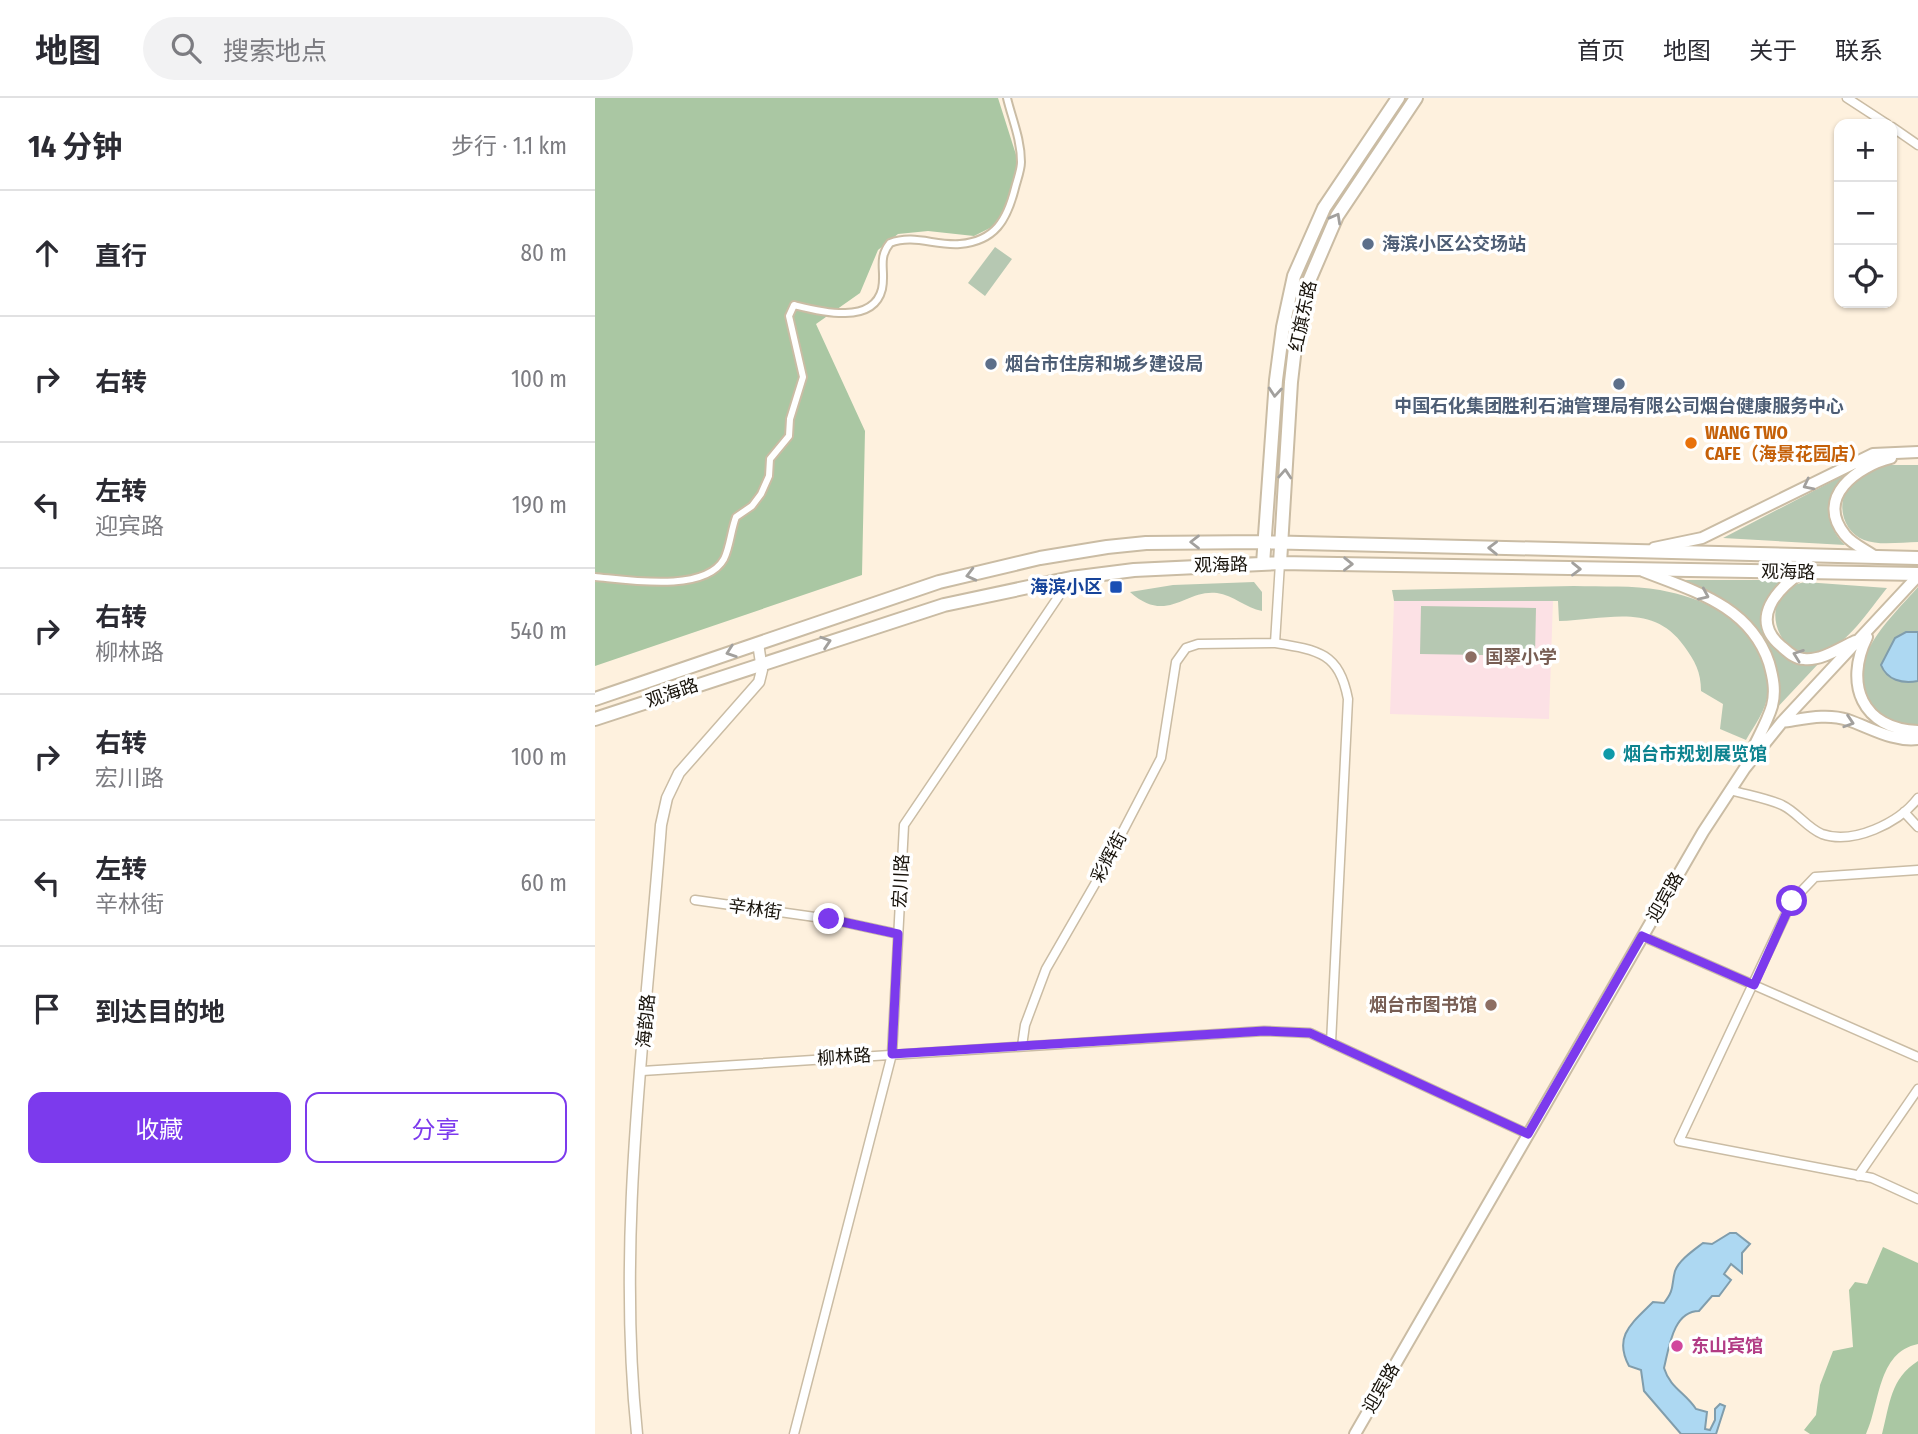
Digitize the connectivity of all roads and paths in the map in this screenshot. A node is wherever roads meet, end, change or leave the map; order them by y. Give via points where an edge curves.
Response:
1 (1007, 98) edge
2 (1398, 98) edge
3 (1416, 98) edge
4 (1847, 98) edge
5 (1879, 119) edge
6 (1897, 130) edge
7 (1918, 145) edge
8 (1918, 455) edge
9 (1264, 542) junction
10 (1280, 542) junction
11 (1635, 551) junction
12 (1879, 558) junction
13 (1918, 558) edge
14 (1280, 563) junction
15 (1263, 564) junction
16 (1641, 570) junction
17 (1802, 572) junction
18 (1918, 575) edge
19 (595, 577) edge
20 (1071, 578) junction
21 (1874, 622) junction
22 (1861, 638) junction
23 (758, 643) junction
24 (1275, 643) junction
25 (761, 663) junction
26 (595, 699) edge
27 (595, 719) edge
28 (1782, 722) junction
29 (1918, 731) edge
30 (1918, 739) edge
31 (1745, 768) junction
32 (1730, 790) junction
33 (1918, 798) edge
34 (1904, 812) junction
35 (1918, 827) edge
36 (1918, 870) edge
37 (695, 900) dead end
38 (898, 934) junction
39 (1642, 936) junction
40 (1754, 985) junction
41 (1331, 1043) junction
42 (1022, 1046) junction
43 (892, 1054) junction
44 (1918, 1057) edge
45 (642, 1071) junction
46 (1918, 1089) edge
47 (1528, 1134) junction
48 (1858, 1176) junction
49 (1918, 1199) edge
50 (637, 1434) edge
51 (794, 1434) edge
52 (1355, 1434) edge

1 - 19 street via 1021,163 1003,224 976,242 914,239 890,243 882,253 882,289 874,304 841,315 794,305 789,316 803,377 789,436 770,459 761,494 736,517 725,558 698,578
2 -> 9 main road, 红旗东路 via 1324,208 1294,276 1276,380
10 -> 3 main road, 红旗东路 via 1292,369 1309,281 1337,216
4 - 5 street
6 - 7 street
8 -> 11 main road via 1873,454 1702,538
8 - 12 main road via 1867,465 1849,476 1839,494 1836,518 1846,537
9 - 10 main road, 观海路
9 - 15 main road, 红旗东路
9 -> 23 main road, 观海路 via 1146,543 1077,550 939,582
11 -> 10 main road
10 - 14 main road, 红旗东路
11 - 12 main road
12 - 13 main road
14 - 15 main road, 观海路
14 -> 16 main road, 观海路
14 - 24 street
15 - 20 main road, 观海路 via 1171,566
16 - 17 main road, 观海路
16 -> 31 main road via 1719,602 1739,616 1765,652 1773,677 1772,706
17 - 18 main road, 观海路
22 -> 17 main road via 1820,657 1804,659 1777,643 1768,622 1773,597
18 - 21 main road, 迎宾路
25 -> 20 main road, 观海路 via 944,605
20 - 38 street, 宏川路 via 904,825
21 - 22 main road, 迎宾路
21 - 29 main road via 1857,665 1860,697 1878,720
22 - 28 main road, 迎宾路
23 - 25 street, 海韵路
23 -> 26 main road, 观海路
24 - 41 street via 1329,658 1342,673 1347,699
24 - 42 street, 彩辉街 via 1198,644 1187,648 1176,662 1161,758 1046,969
25 - 27 main road, 观海路
25 - 45 street, 海韵路 via 755,688 679,773 664,810
28 -> 30 main road via 1825,716 1894,738
28 - 31 main road, 迎宾路
31 - 32 main road, 迎宾路
32 - 34 street via 1784,806 1819,833 1838,838 1863,833
32 - 39 main road, 迎宾路
33 - 34 street
34 - 35 street
36 - 40 street via 1815,877 1792,901
37 - 38 street, 辛林街
38 - 43 street, 宏川路
39 - 40 street
39 - 47 main road, 迎宾路
40 - 44 street
40 - 48 street via 1679,1142
41 - 42 street, 柳林路 via 1310,1033 1264,1031
41 - 47 street, 柳林路
42 - 43 street, 柳林路
43 - 45 street, 柳林路
43 - 51 street, 宏川路
45 - 50 street, 海韵路 via 629,1227 629,1353
46 - 48 street
47 - 52 main road, 迎宾路
48 - 49 street

